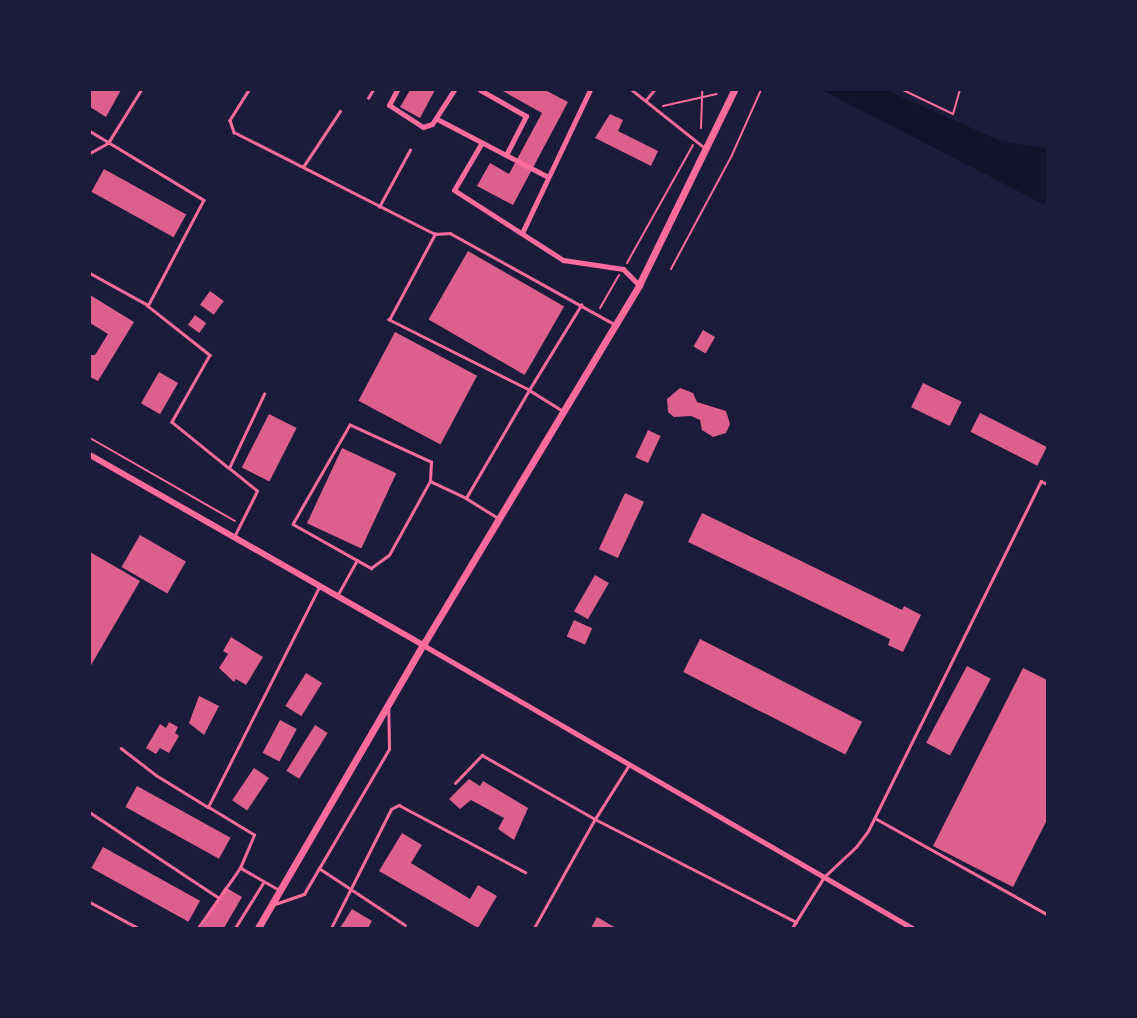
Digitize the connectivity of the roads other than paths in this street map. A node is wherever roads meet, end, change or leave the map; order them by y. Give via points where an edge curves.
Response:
1 (141, 90) edge
2 (249, 90) edge
3 (373, 90) edge
4 (397, 90) edge
5 (454, 90) edge
6 (480, 90) edge
7 (590, 90) edge
8 (632, 90) edge
9 (654, 90) edge
10 (734, 90) edge
11 (368, 98) dead end
12 (646, 100) junction
13 (340, 110) dead end
14 (437, 119) junction
15 (90, 131) edge
16 (108, 143) junction
17 (481, 144) junction
18 (706, 149) junction
19 (410, 150) dead end
20 (90, 152) edge
21 (506, 155) junction
22 (303, 167) junction
23 (548, 177) junction
24 (379, 207) junction
25 (522, 233) junction
26 (435, 234) junction
27 (90, 273) edge
28 (640, 285) junction
29 (580, 304) junction
30 (148, 306) junction
31 (615, 325) junction
32 (529, 390) junction
33 (264, 394) dead end
34 (563, 411) junction
35 (90, 455) edge
36 (229, 468) junction
37 (430, 482) junction
38 (1047, 484) edge
39 (466, 498) junction
40 (499, 518) junction
41 (234, 536) junction
42 (357, 560) junction
43 (319, 586) junction
44 (337, 596) junction
45 (423, 645) junction
46 (388, 706) junction
47 (121, 748) dead end
48 (630, 764) junction
49 (455, 783) dead end
50 (208, 807) junction
51 (91, 813) edge
52 (875, 818) junction
53 (595, 819) junction
54 (240, 868) junction
55 (319, 868) junction
56 (524, 872) dead end
57 (824, 877) junction
58 (263, 883) junction
59 (352, 890) junction
60 (280, 891) junction
61 (218, 897) junction
62 (90, 902) edge
63 (272, 905) junction
64 (1047, 914) edge
65 (796, 922) junction
66 (405, 925) dead end
67 (138, 928) edge
68 (198, 928) edge
69 (235, 928) edge
70 (258, 928) edge
71 (331, 928) edge
72 (534, 928) edge
73 (792, 928) edge
74 (912, 928) edge

1 - 16 lane
2 - 22 lane via 230,120 234,132
3 - 11 lane
4 - 14 street via 389,105 423,127
5 - 14 street
6 - 21 street via 526,116
7 - 23 street
8 - 12 lane
9 - 12 lane
10 - 18 main road
12 - 18 lane
13 - 22 lane
14 - 17 street
15 - 16 lane
16 - 20 lane
16 - 30 lane via 204,200
17 - 21 street
17 - 25 street via 454,190
18 - 28 main road
19 - 24 lane
21 - 23 street
22 - 24 lane
23 - 25 street
24 - 26 lane
25 - 28 street via 563,260 623,269
26 - 29 lane via 450,233
26 - 32 lane via 389,320
27 - 30 lane
28 - 31 main road
29 - 31 lane
29 - 32 lane
30 - 36 lane via 210,355 172,422
31 - 34 main road
32 - 34 lane
32 - 39 lane
33 - 36 lane
34 - 40 main road
35 - 41 street
36 - 41 lane via 257,491
37 - 39 lane
37 - 42 lane via 389,555 371,568
37 - 42 lane via 431,462 350,425 293,524
38 - 52 lane via 1041,480
39 - 40 lane
40 - 45 main road
41 - 43 street
42 - 44 lane
43 - 44 street
43 - 50 lane
44 - 45 street
45 - 46 main road
45 - 48 street
46 - 55 lane via 389,749
46 - 60 main road
47 - 50 lane via 156,775
48 - 53 lane
48 - 57 street
49 - 53 lane via 482,755
50 - 54 lane via 254,835
51 - 61 lane
52 - 57 lane via 856,847
52 - 64 lane
53 - 65 lane
53 - 72 lane
54 - 58 lane
54 - 61 lane
55 - 59 lane
55 - 63 lane via 304,894
56 - 59 lane via 409,808 398,805 392,809
57 - 65 lane
57 - 74 street
58 - 60 lane
58 - 69 lane
59 - 66 lane
59 - 71 lane
60 - 63 main road
61 - 68 lane
62 - 67 lane
63 - 70 main road
65 - 73 lane

